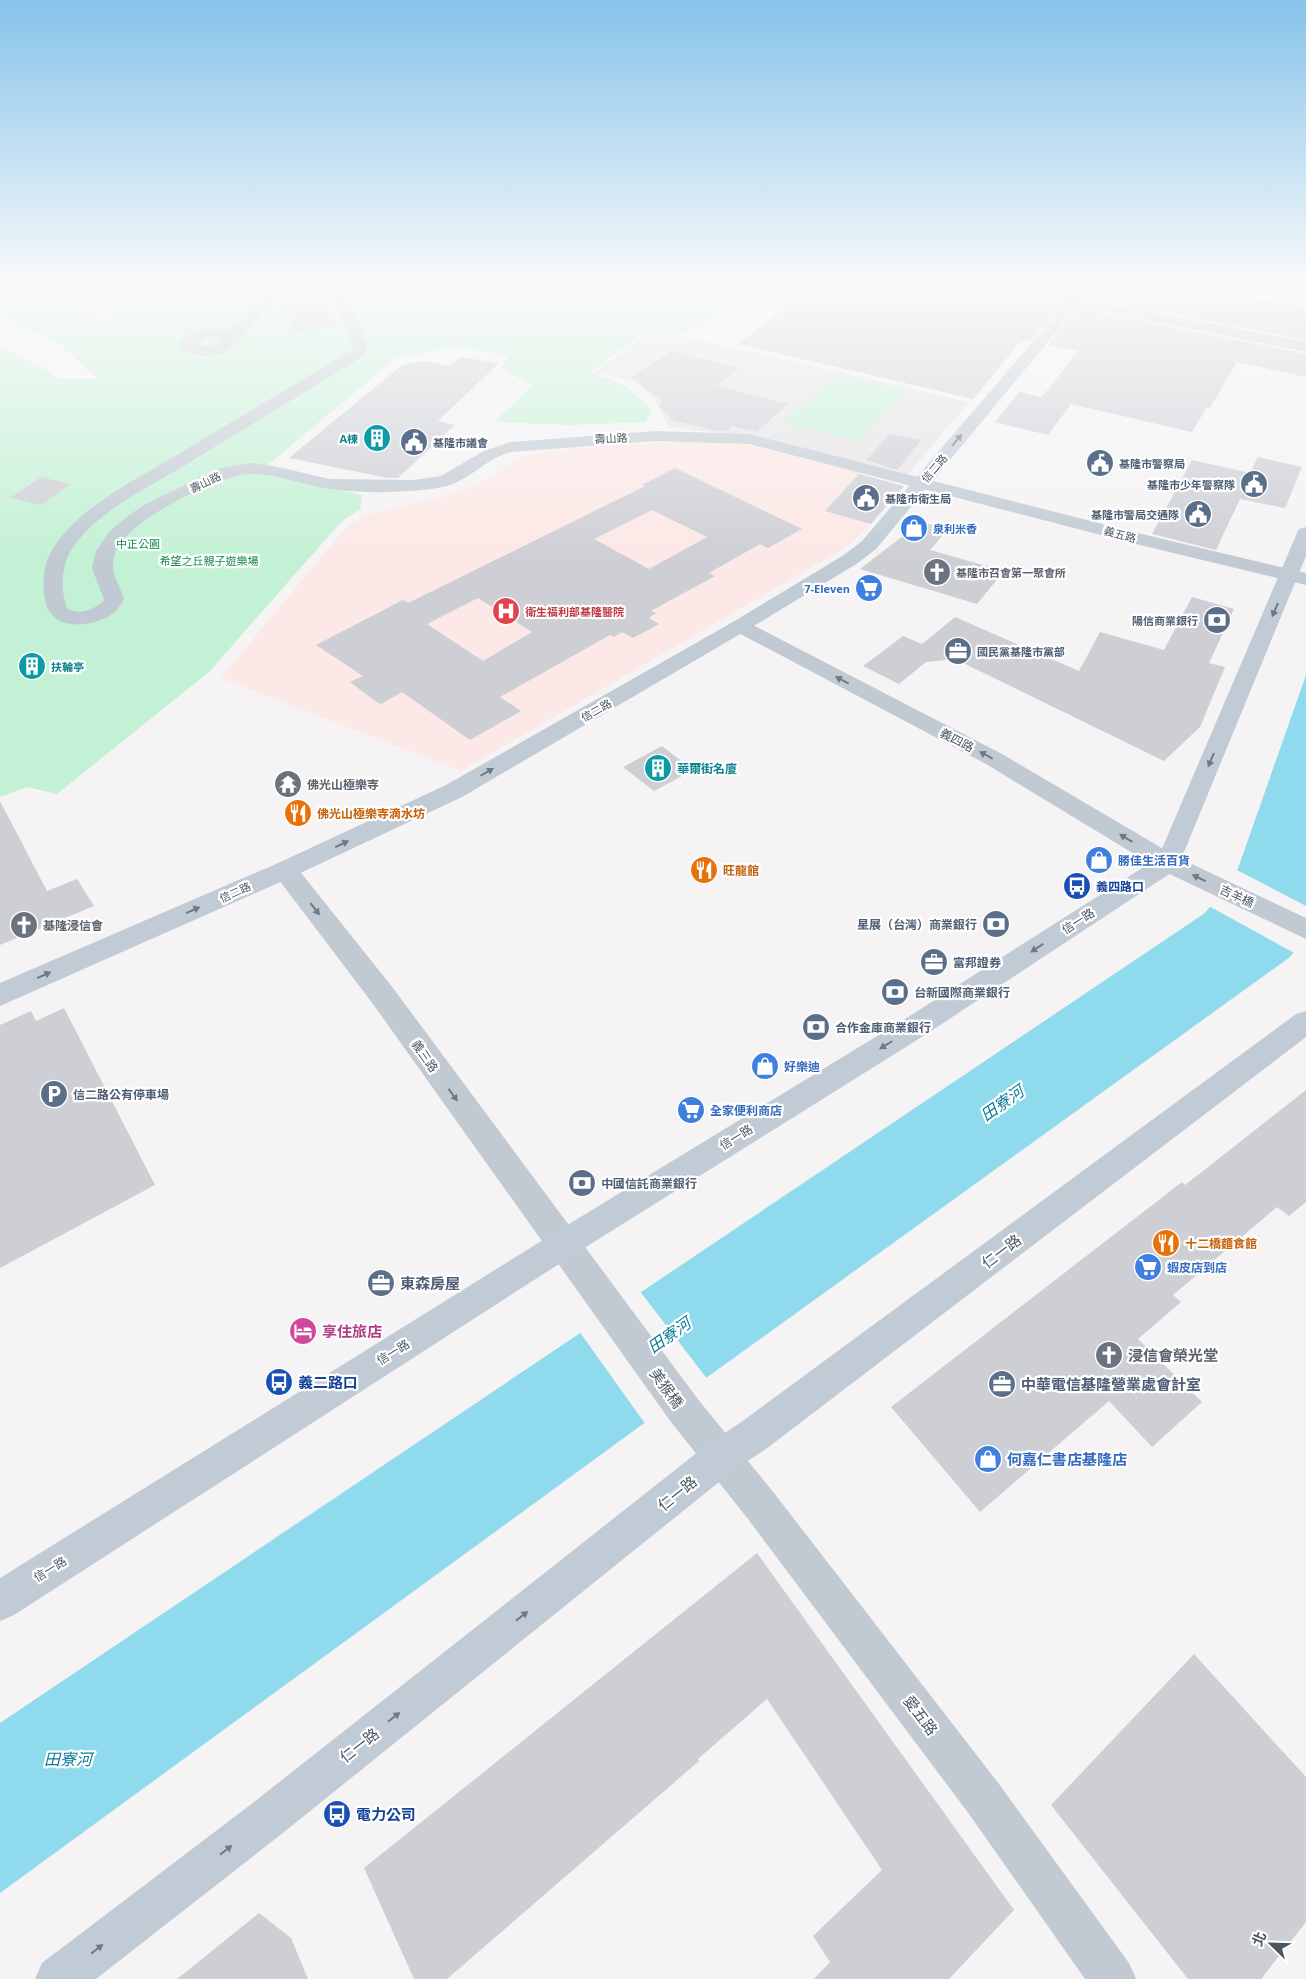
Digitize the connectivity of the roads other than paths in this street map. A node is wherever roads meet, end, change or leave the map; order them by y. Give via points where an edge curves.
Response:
1 (322, 375) edge
2 (1012, 375) edge
3 (922, 482) junction
4 (1306, 533) edge
5 (1298, 577) edge
6 (740, 626) junction
7 (1168, 863) junction
8 (285, 870) junction
9 (1306, 929) edge
10 (0, 995) edge
11 (1306, 1022) edge
12 (562, 1245) junction
13 (721, 1456) junction
14 (0, 1601) edge
15 (58, 1979) edge
16 (1113, 1979) edge

1 - 3 street, 壽山路 via 128,492 73,535 55,564 52,582 61,613 77,618 106,610 114,600 104,578 102,560 111,540 144,512 236,468 257,469 331,484 408,485 453,478 491,454 519,446 596,438 709,435 749,439
3 -> 2 street, 信二路
3 - 5 street, 義五路
3 - 6 street, 信二路 via 869,545
4 - 5 street
5 -> 7 street
7 -> 6 street, 義四路 via 994,759
8 -> 6 street, 信二路 via 454,791
9 -> 7 street, 吉羊橋
7 -> 12 street, 信一路 via 915,1027
10 -> 8 street, 信二路
8 -> 12 street, 義三路 via 383,996
11 - 13 street, 仁一路 via 769,1424
12 - 13 street, 美猴橋
12 - 14 street, 信一路
15 -> 13 street, 仁一路 via 276,1811
13 - 16 street, 愛五路 via 984,1799

